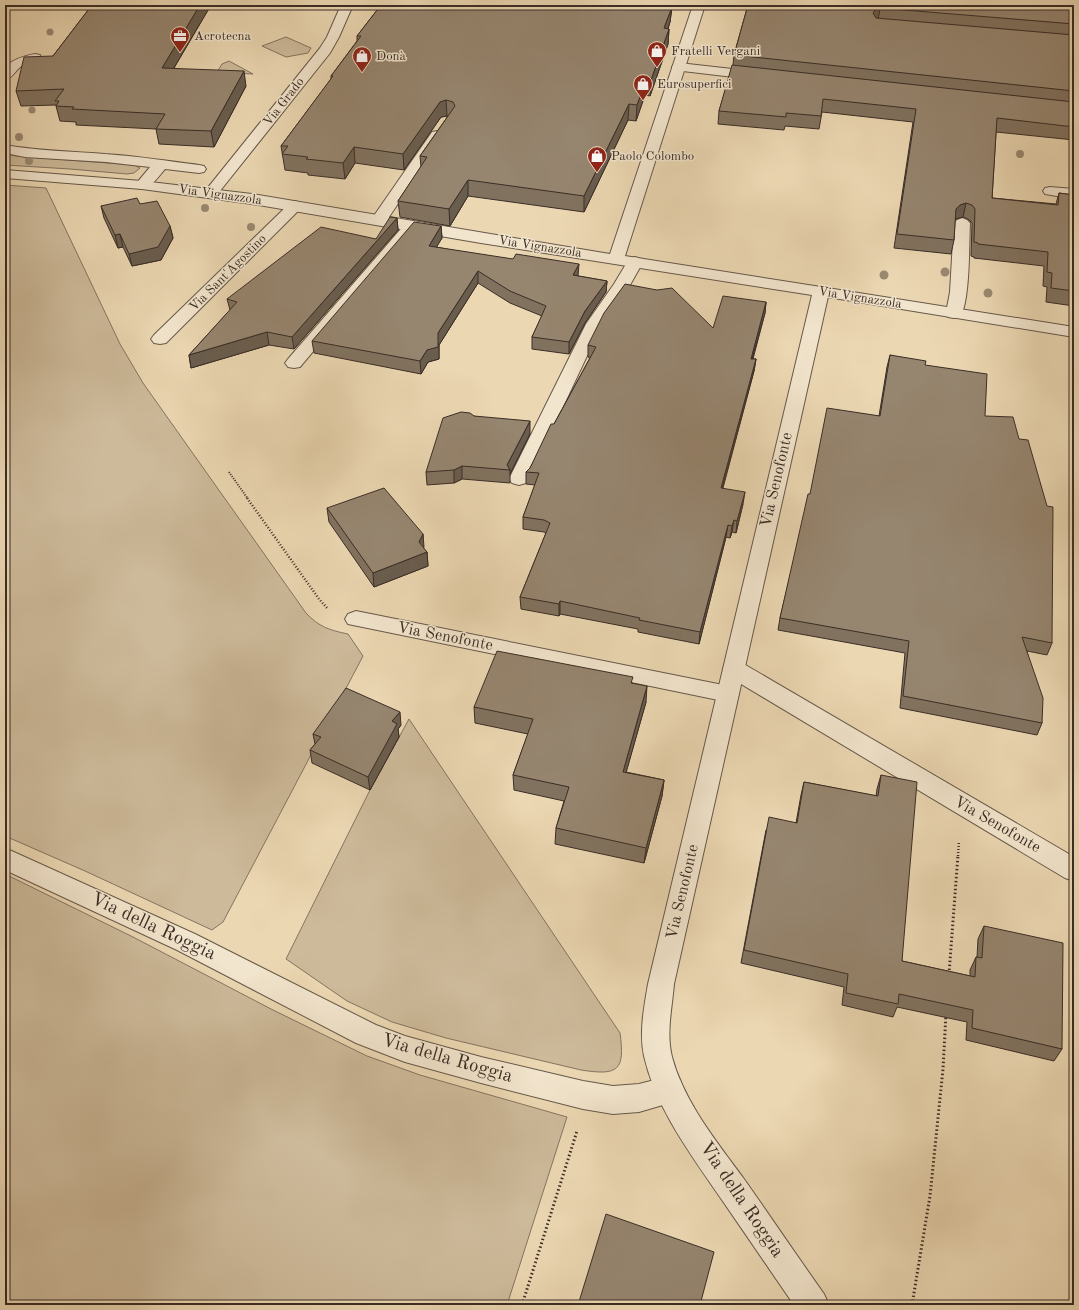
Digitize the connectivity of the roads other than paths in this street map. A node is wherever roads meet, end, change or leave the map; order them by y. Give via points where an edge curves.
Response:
1 (347, 5) edge
2 (699, 5) edge
3 (35, 58) edge
4 (679, 67) junction
5 (5, 76) edge
6 (774, 78) edge
7 (447, 121) edge
8 (5, 149) edge
9 (161, 164) junction
10 (199, 169) dead end
11 (5, 174) edge
12 (142, 185) junction
13 (1050, 191) dead end
14 (211, 193) junction
15 (1074, 194) edge
16 (295, 206) junction
17 (379, 220) junction
18 (962, 223) edge
19 (411, 226) junction
20 (616, 259) junction
21 (634, 262) junction
22 (821, 292) junction
23 (954, 313) junction
24 (1074, 332) edge
25 (160, 339) dead end
26 (294, 363) dead end
27 (519, 479) dead end
28 (356, 619) road end
29 (734, 670) junction
30 (728, 694) junction
31 (5, 858) edge
32 (1074, 870) edge
33 (670, 1090) junction
34 (813, 1305) edge

1 - 14 street, Via Grado via 334,37 325,50
2 - 4 street
3 - 5 street via 17,62
4 - 6 street
4 - 20 street
7 - 17 street
8 - 9 street via 25,153
9 - 10 street
9 - 12 street
11 - 12 street, Via Vignazzola
12 - 14 street, Via Vignazzola
13 - 15 street
14 - 16 street, Via Vignazzola
16 - 17 street, Via Vignazzola
16 - 25 street, Via Sant'Agostino
17 - 19 street, Via Vignazzola
18 - 23 street via 958,292
19 - 20 street, Via Vignazzola
19 - 26 street
20 - 21 street, Via Vignazzola
21 - 22 street, Via Vignazzola
21 - 27 street via 622,285 594,324
22 - 23 street, Via Vignazzola
22 - 29 street, Via Senofonte
23 - 24 street, Via Vignazzola
28 - 30 street, Via Senofonte
29 - 30 street, Via Senofonte
29 - 32 street, Via Senofonte
30 - 33 street, Via Senofonte via 658,1002 656,1039 663,1073
31 - 33 street, Via della Roggia via 200,949 366,1034 405,1049 441,1060 613,1100 639,1098
33 - 34 street, Via della Roggia via 704,1147

